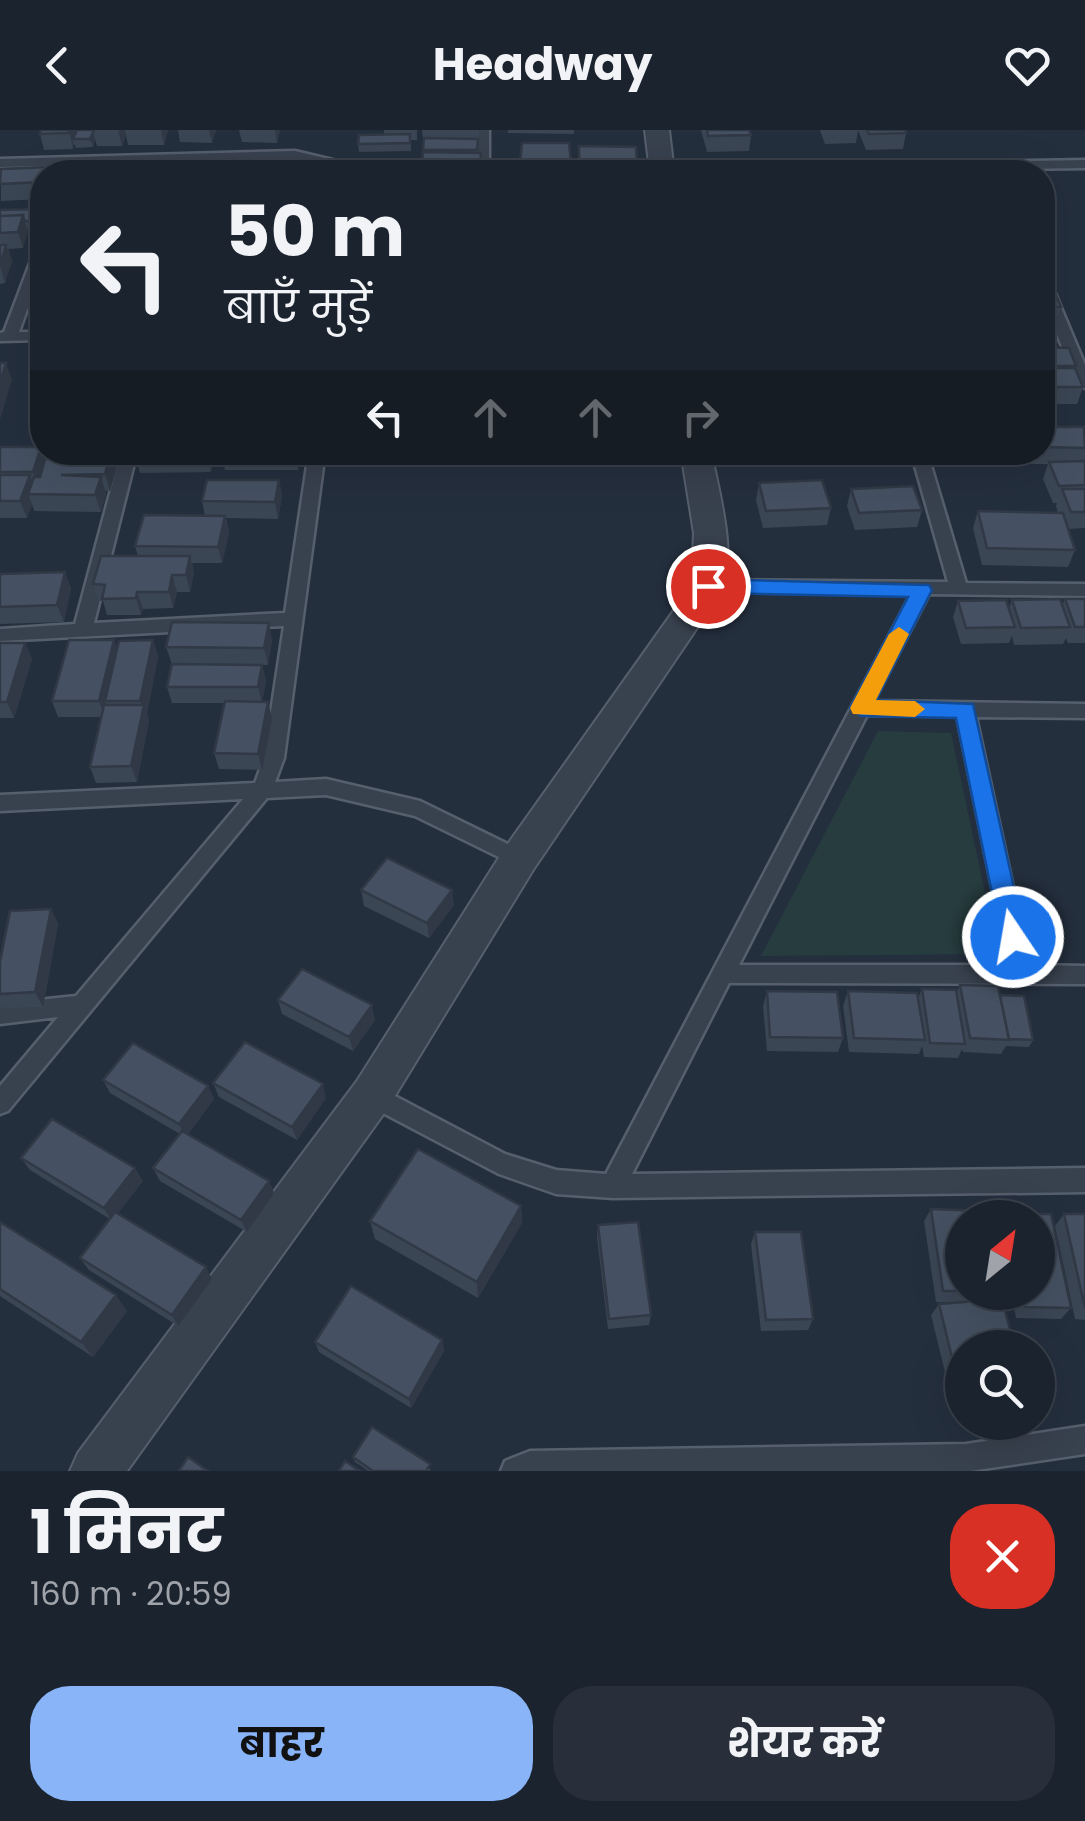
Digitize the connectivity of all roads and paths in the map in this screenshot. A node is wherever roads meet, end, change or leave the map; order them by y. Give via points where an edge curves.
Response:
1 (483, 130) edge
2 (657, 130) edge
3 (193, 160) edge
4 (322, 160) edge
5 (483, 160) edge
6 (661, 160) edge
7 (0, 163) edge
8 (1085, 164) edge
9 (30, 165) edge
10 (1055, 166) edge
11 (30, 278) edge
12 (1055, 311) edge
13 (30, 336) edge
14 (5, 337) edge
15 (1066, 338) junction
16 (1085, 338) edge
17 (1085, 383) edge
18 (125, 465) edge
19 (315, 465) edge
20 (698, 465) edge
21 (924, 465) edge
22 (708, 586) junction
23 (922, 590) junction
24 (958, 590) junction
25 (1085, 590) edge
26 (293, 619) junction
27 (83, 630) junction
28 (0, 634) edge
29 (861, 708) junction
30 (965, 710) junction
31 (1085, 712) edge
32 (262, 790) junction
33 (0, 802) edge
34 (519, 858) junction
35 (723, 974) junction
36 (1022, 975) junction
37 (1085, 975) edge
38 (81, 1005) junction
39 (0, 1014) edge
40 (372, 1095) junction
41 (0, 1103) edge
42 (1085, 1180) edge
43 (613, 1186) junction
44 (1085, 1440) edge
45 (967, 1464) edge
46 (753, 1466) edge
47 (96, 1471) edge
48 (514, 1471) edge

1 - 5 lane
2 - 6 street
3 - 4 lane via 295,154
7 - 9 lane
8 - 10 lane
11 - 14 lane
12 - 15 lane
13 - 14 lane
15 - 16 lane
15 - 17 lane
18 - 27 lane
19 - 26 lane
20 - 22 street via 710,534
21 - 24 lane
22 - 23 lane
22 - 34 street
23 - 24 lane
23 - 29 lane
24 - 25 lane
26 - 27 lane
26 - 32 lane via 274,758
27 - 28 lane
29 - 30 lane
29 - 35 lane
30 - 31 lane
30 - 36 lane
32 - 33 lane
32 - 34 lane via 326,787 375,796 420,809
32 - 38 lane
34 - 40 street
35 - 36 lane
35 - 43 lane
36 - 37 lane
38 - 39 lane
38 - 41 lane
40 - 43 lane via 499,1163 556,1182
40 - 47 street
42 - 43 lane
44 - 45 lane
45 - 46 lane
46 - 48 lane via 530,1465

